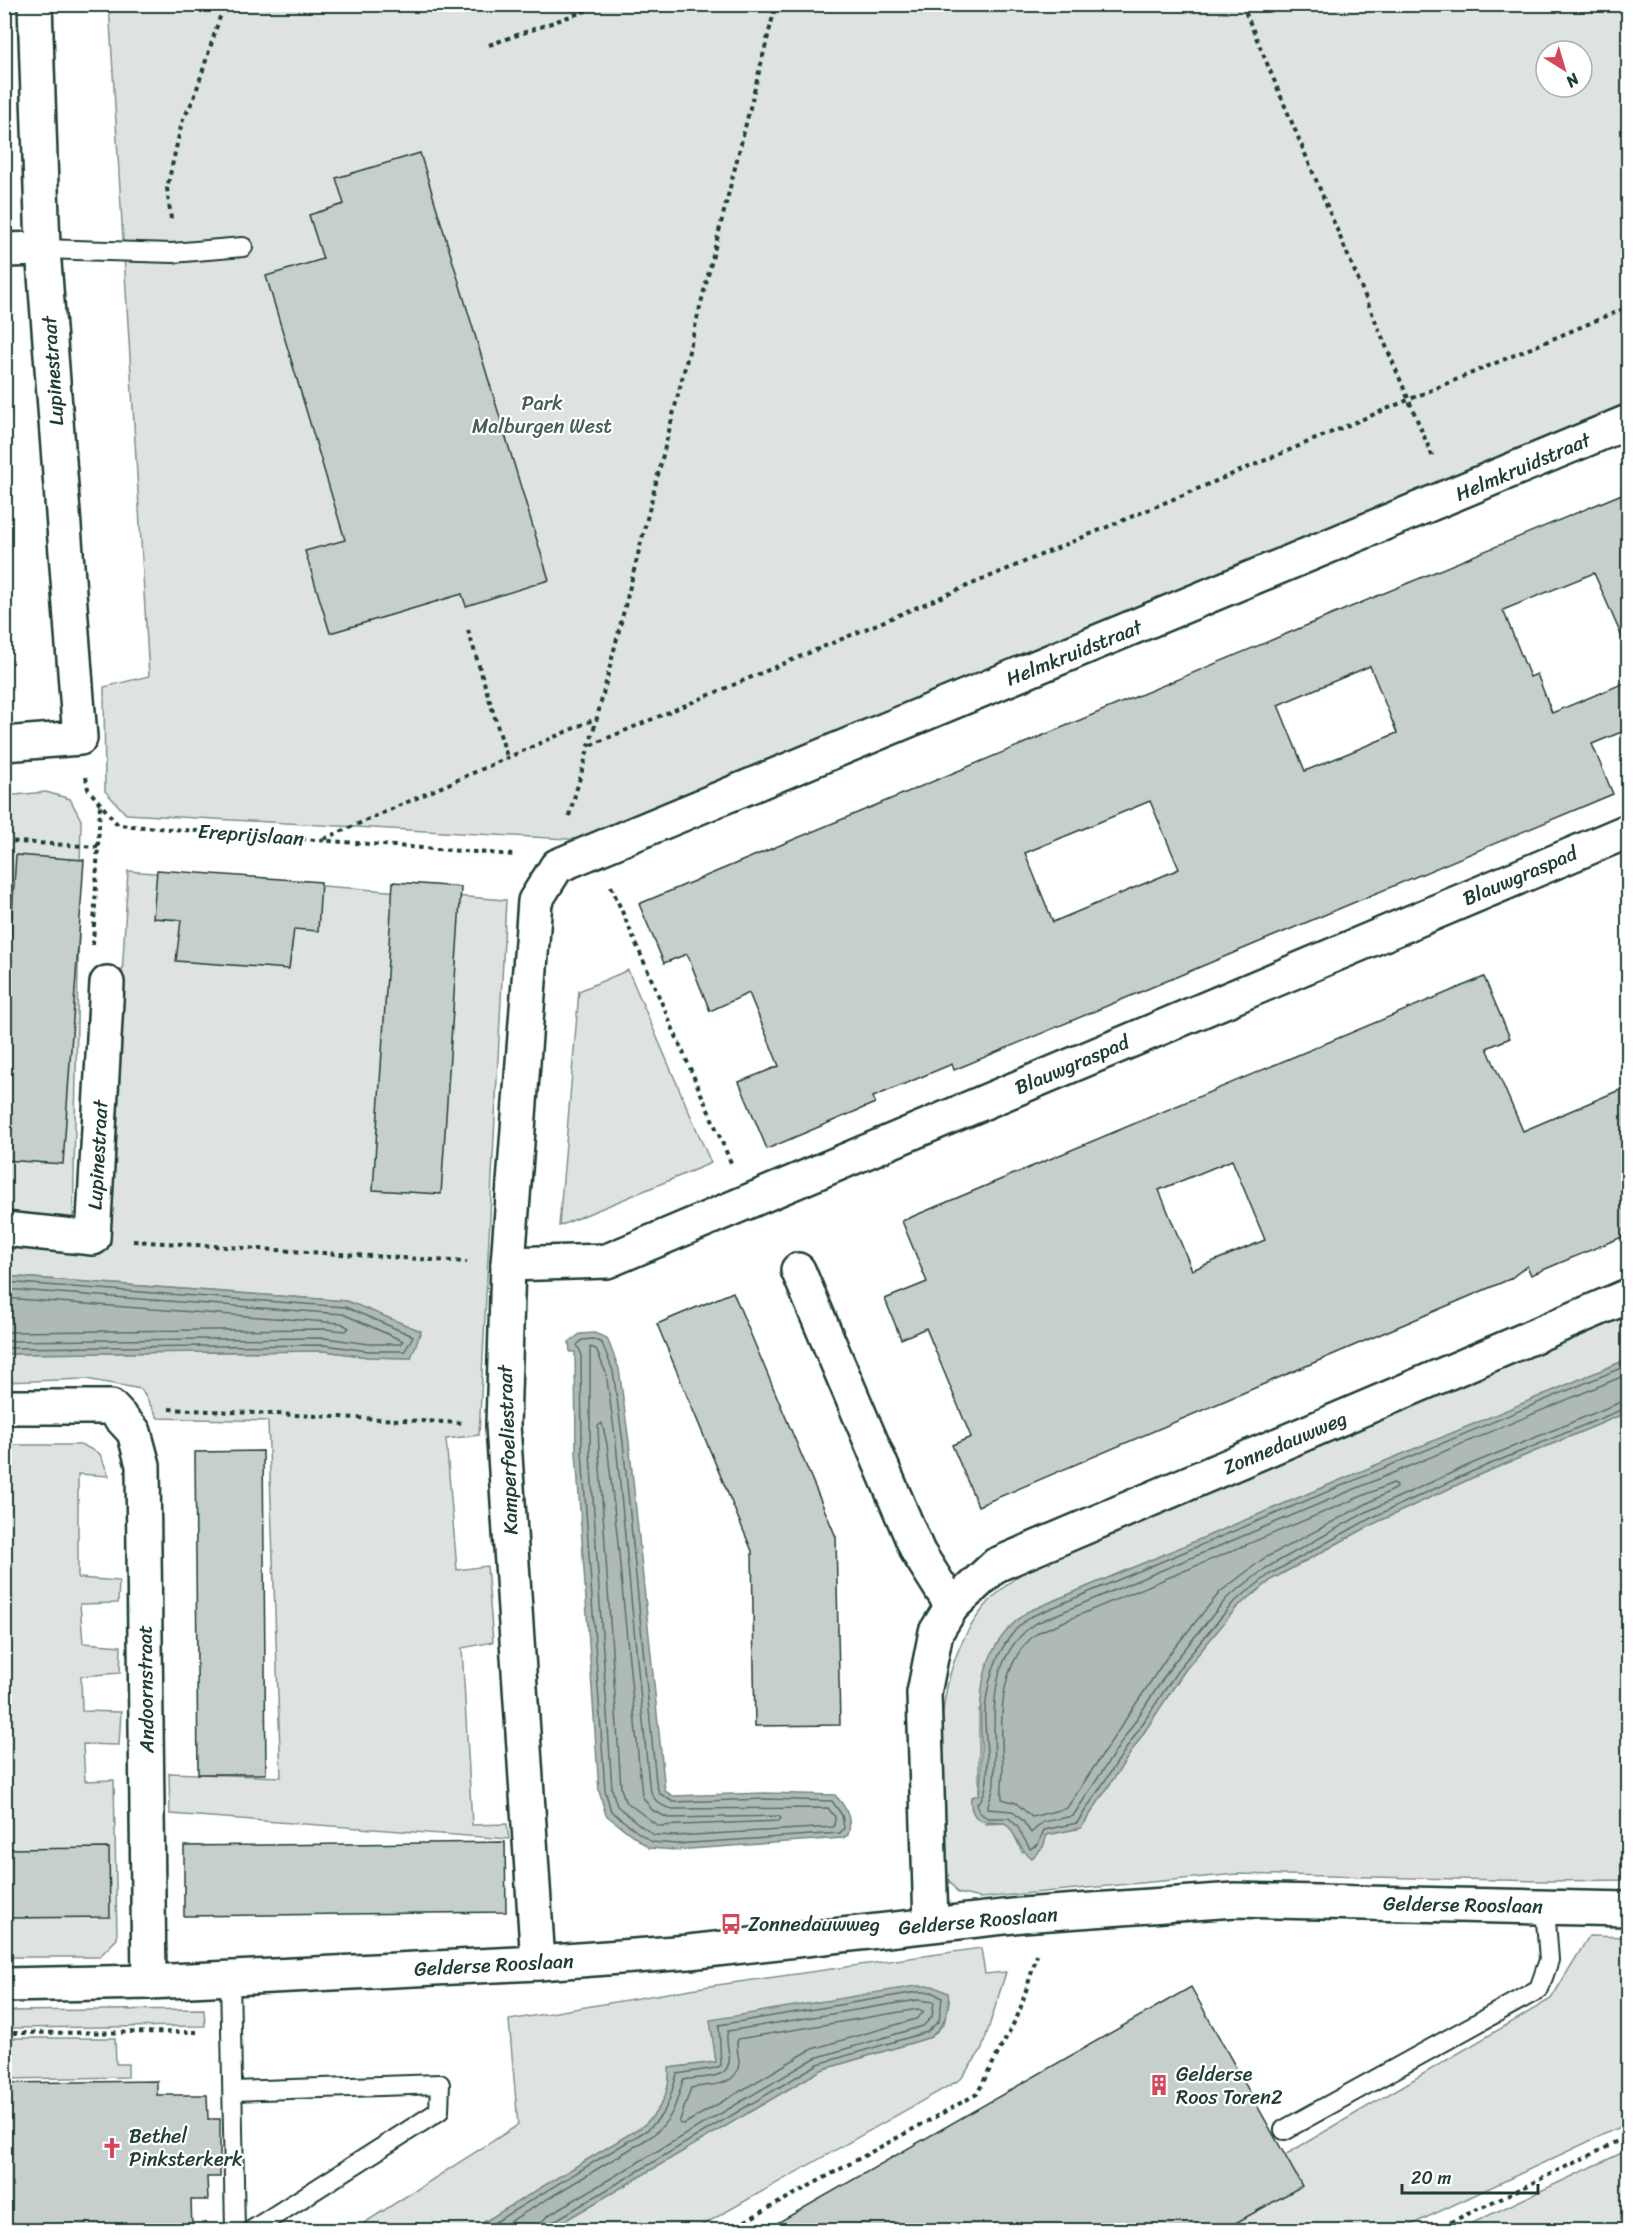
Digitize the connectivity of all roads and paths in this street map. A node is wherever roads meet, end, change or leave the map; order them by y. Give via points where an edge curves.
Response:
1 (35, 4) edge
2 (224, 4) edge
3 (605, 4) edge
4 (776, 4) edge
5 (1242, 4) edge
6 (597, 6) edge
7 (489, 45) dead end
8 (243, 246) dead end
9 (43, 249) junction
10 (4, 250) edge
11 (172, 253) junction
12 (1629, 307) edge
13 (1409, 400) junction
14 (1629, 422) edge
15 (1450, 498) junction
16 (468, 630) dead end
17 (597, 718) junction
18 (80, 738) junction
19 (4, 744) edge
20 (590, 745) junction
21 (507, 758) junction
22 (100, 804) junction
23 (1629, 831) edge
24 (322, 840) junction
25 (4, 841) edge
26 (99, 848) junction
27 (595, 850) junction
28 (557, 866) junction
29 (107, 983) joint
30 (748, 1202) junction
31 (4, 1229) edge
32 (93, 1238) junction
33 (508, 1264) junction
34 (798, 1270) dead end
35 (1629, 1296) edge
36 (4, 1407) edge
37 (111, 1407) junction
38 (503, 1425) junction
39 (952, 1606) junction
40 (1545, 1907) junction
41 (1629, 1909) edge
42 (1050, 1914) junction
43 (931, 1924) junction
44 (538, 1964) junction
45 (230, 1978) junction
46 (149, 1982) junction
47 (4, 1985) edge
48 (231, 2032) junction
49 (4, 2033) edge
50 (233, 2091) junction
51 (1284, 2130) dead end
52 (1629, 2137) edge
53 (235, 2230) edge
54 (252, 2230) edge
55 (729, 2230) edge
56 (1434, 2230) edge

1 - 9 street, Lupinestraat
2 - 11 path via 194,98 182,122 167,188
3 - 6 path
4 - 17 path
5 - 13 path
6 - 7 path
8 - 11 lane
9 - 10 street
9 - 11 lane
9 - 18 street, Lupinestraat
12 - 13 path
13 - 15 path
13 - 20 path
14 - 15 street, Helmkruidstraat
15 - 27 street, Helmkruidstraat
16 - 21 path
17 - 20 path
17 - 21 path
18 - 19 street
18 - 22 path, Ereprijslaan via 87,789
20 - 28 path
21 - 24 path
22 - 24 path, Ereprijslaan via 118,825
22 - 26 path
23 - 30 street, Blauwgraspad
24 - 28 path, Ereprijslaan via 514,854
25 - 26 path
26 - 29 path via 92,971
27 - 28 street, Helmkruidstraat
27 - 30 path
28 - 33 street, Kamperfoeliestraat via 535,902
29 - 32 street, Lupinestraat
30 - 33 street, Blauwgraspad via 607,1261
31 - 32 street, Lupinestraat
32 - 33 path
33 - 38 street, Kamperfoeliestraat
34 - 39 street via 918,1552
35 - 39 street, Zonnedauwweg via 996,1565
36 - 37 street
37 - 38 path
37 - 46 street, Andoornstraat via 134,1432 143,1465
38 - 44 street, Kamperfoeliestraat
39 - 43 street, Zonnedauwweg via 936,1632 924,1693
40 - 41 street, Gelderse Rooslaan
40 - 42 street, Gelderse Rooslaan via 1235,1900
40 - 51 lane via 1549,1960 1539,1989
42 - 43 street, Gelderse Rooslaan
42 - 55 path via 1019,2013 977,2094
43 - 44 street, Gelderse Rooslaan via 689,1952
44 - 45 street, Gelderse Rooslaan
45 - 46 street, Gelderse Rooslaan
45 - 48 lane
46 - 47 street, Gelderse Rooslaan
48 - 49 path
48 - 50 lane
50 - 53 lane
50 - 54 lane via 441,2084 439,2111
52 - 56 path

